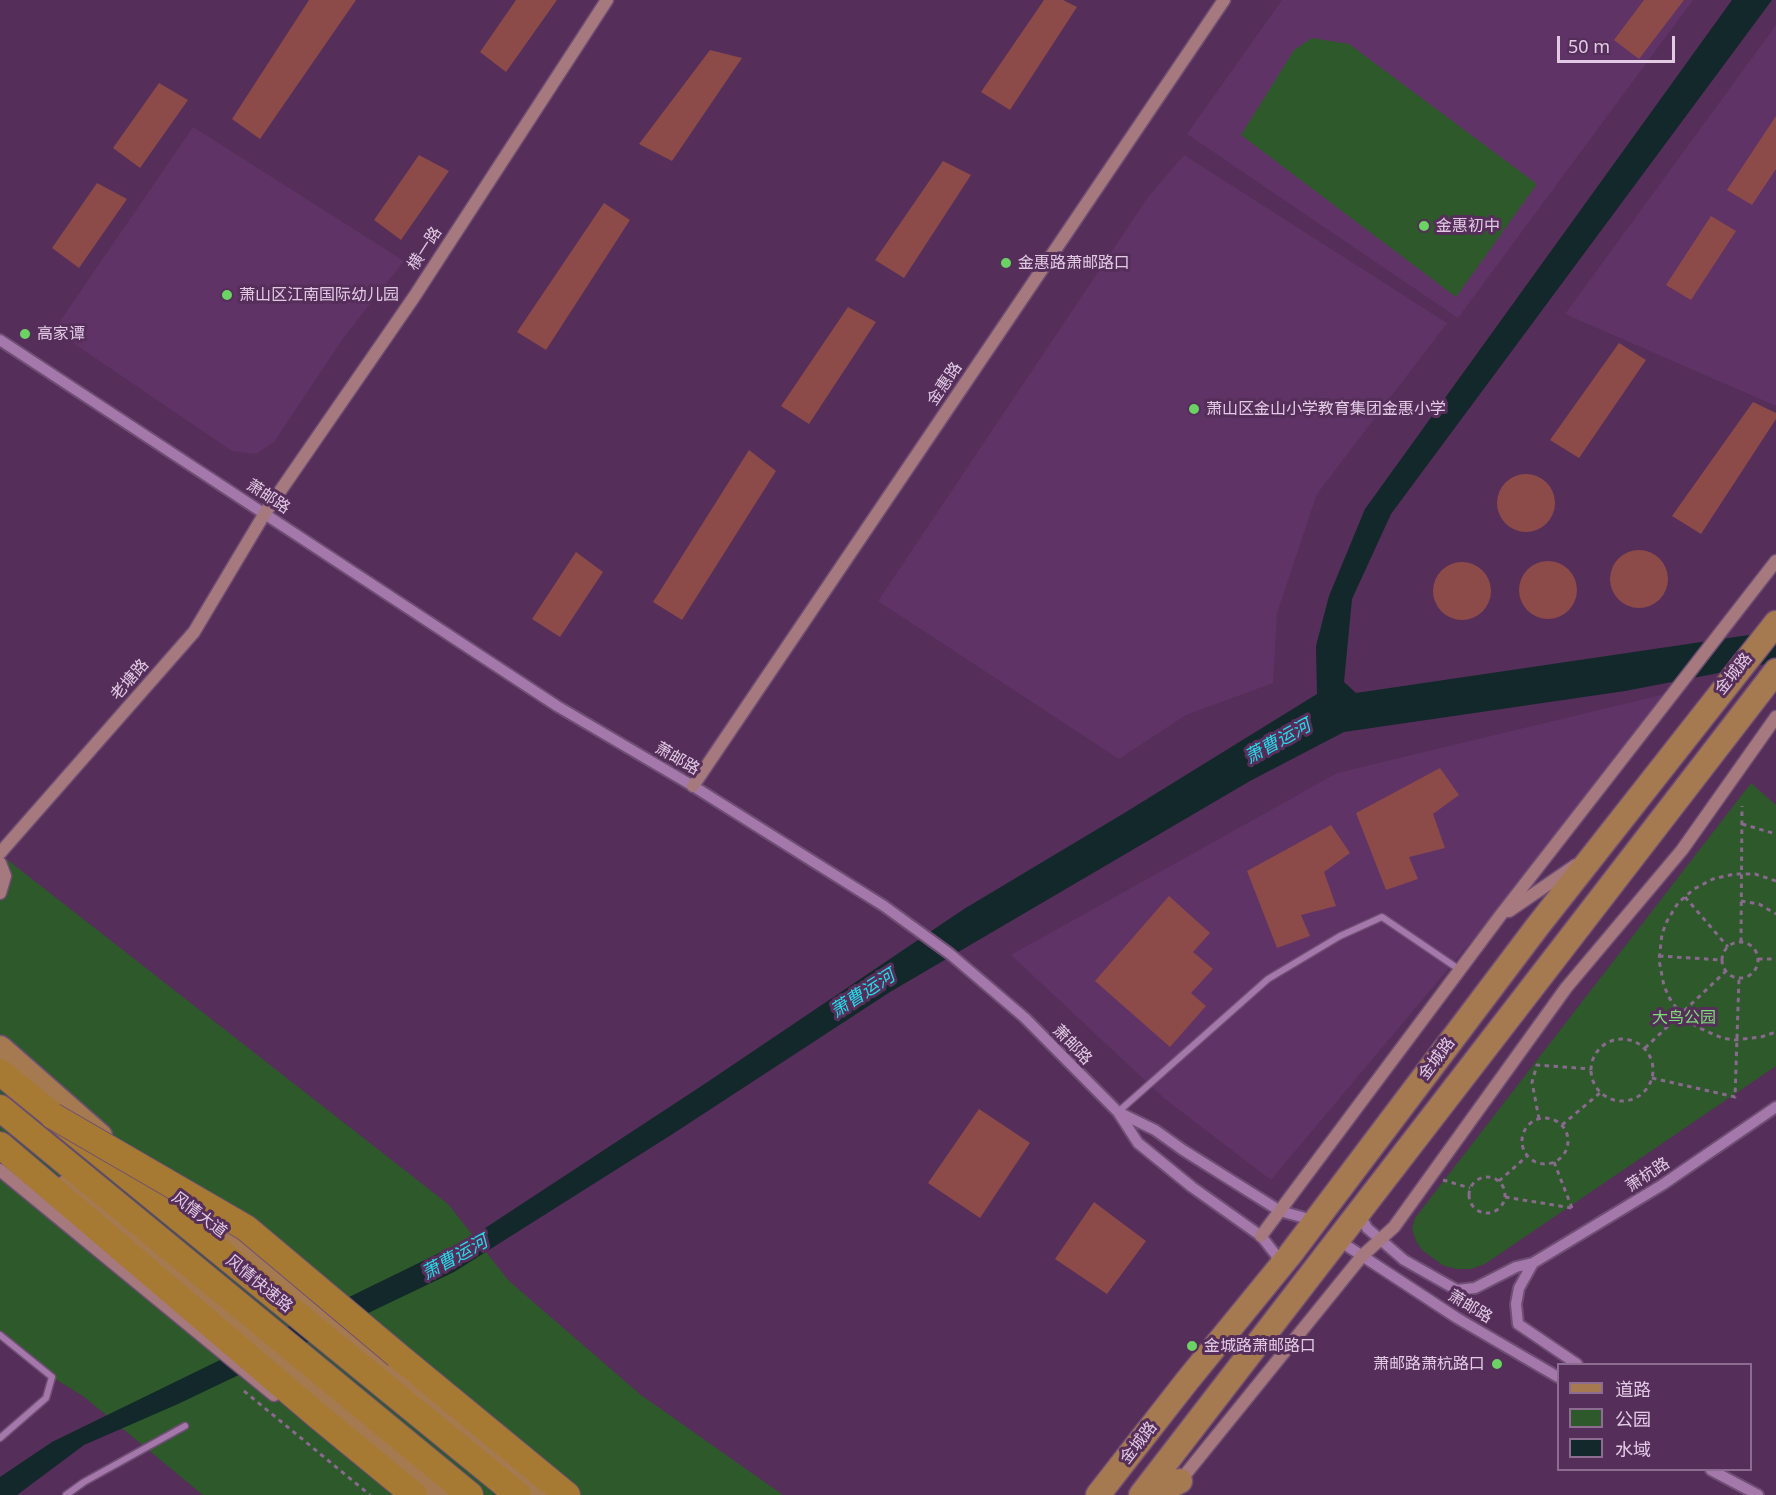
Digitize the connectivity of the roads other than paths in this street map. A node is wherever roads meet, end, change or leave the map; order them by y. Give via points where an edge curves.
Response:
1 (607, 0) edge
2 (1224, 0) edge
3 (0, 340) edge
4 (265, 513) junction
5 (1776, 561) edge
6 (1776, 623) edge
7 (1776, 671) edge
8 (1776, 717) edge
9 (693, 786) junction
10 (0, 853) edge
11 (1595, 853) junction
12 (0, 863) edge
13 (0, 893) edge
14 (1500, 916) junction
15 (1460, 970) junction
16 (0, 1048) edge
17 (0, 1072) edge
18 (1776, 1107) edge
19 (0, 1108) edge
20 (1118, 1112) junction
21 (52, 1116) junction
22 (0, 1132) edge
23 (0, 1145) edge
24 (0, 1170) edge
25 (1280, 1210) junction
26 (1359, 1212) junction
27 (1316, 1221) junction
28 (1261, 1236) junction
29 (1338, 1240) junction
30 (1379, 1240) junction
31 (1362, 1256) junction
32 (1533, 1263) junction
33 (1278, 1270) junction
34 (0, 1335) edge
35 (388, 1358) junction
36 (1573, 1363) edge
37 (1557, 1376) edge
38 (1187, 1381) junction
39 (185, 1426) dead end
40 (0, 1438) edge
41 (1713, 1471) edge
42 (1180, 1481) joint
43 (66, 1495) edge
44 (395, 1495) edge
45 (414, 1495) edge
46 (443, 1495) edge
47 (470, 1495) edge
48 (518, 1495) edge
49 (538, 1495) edge
50 (567, 1495) edge
51 (1080, 1495) edge
52 (1098, 1495) edge
53 (1141, 1495) edge
54 (1152, 1495) edge
55 (1758, 1495) edge

1 - 4 main road, 横一路 via 414,297
2 - 9 main road, 金惠路
3 - 4 street, 萧邮路
4 - 9 street, 萧邮路 via 558,706
4 - 10 main road, 老塘路 via 194,632
5 - 14 main road
6 - 11 main road, 金城路
7 - 26 main road, 金城路
8 - 30 main road via 1682,850 1566,988 1394,1227
9 - 20 street, 萧邮路 via 901,918 950,954 1025,1018
11 - 14 main road
11 - 27 main road, 金城路
12 - 13 main road via 5,876
14 - 15 main road
15 - 20 street via 1382,917 1340,936 1268,979
15 - 25 main road
16 - 35 main road, 风情大道 via 108,1143 238,1244 300,1299
17 - 21 highway, 风情快速路
18 - 32 street, 萧杭路 via 1662,1185
19 - 47 highway, 风情快速路
20 - 25 street via 1155,1130
20 - 28 street, 萧邮路 via 1138,1143
21 - 35 highway, bridge via 246,1228
21 - 48 highway, 风情快速路, bridge
22 - 46 main road
23 - 45 highway
24 - 44 main road
25 - 27 street
25 - 28 main road
26 - 29 main road, 金城路
26 - 30 street
27 - 33 main road, 金城路
28 - 33 street, 萧邮路 via 1276,1255
29 - 31 street, 萧邮路
29 - 53 main road, 金城路
30 - 31 main road
30 - 32 street, 萧杭路 via 1404,1260 1457,1290 1475,1288 1516,1267
31 - 37 street, 萧邮路
31 - 42 main road
32 - 36 street via 1519,1288 1518,1324
33 - 38 main road, 金城路
34 - 40 street via 52,1377 46,1398
35 - 49 main road, 风情大道
35 - 50 highway
38 - 51 main road
38 - 52 main road, 金城路
39 - 43 street
41 - 55 street
42 - 54 main road

